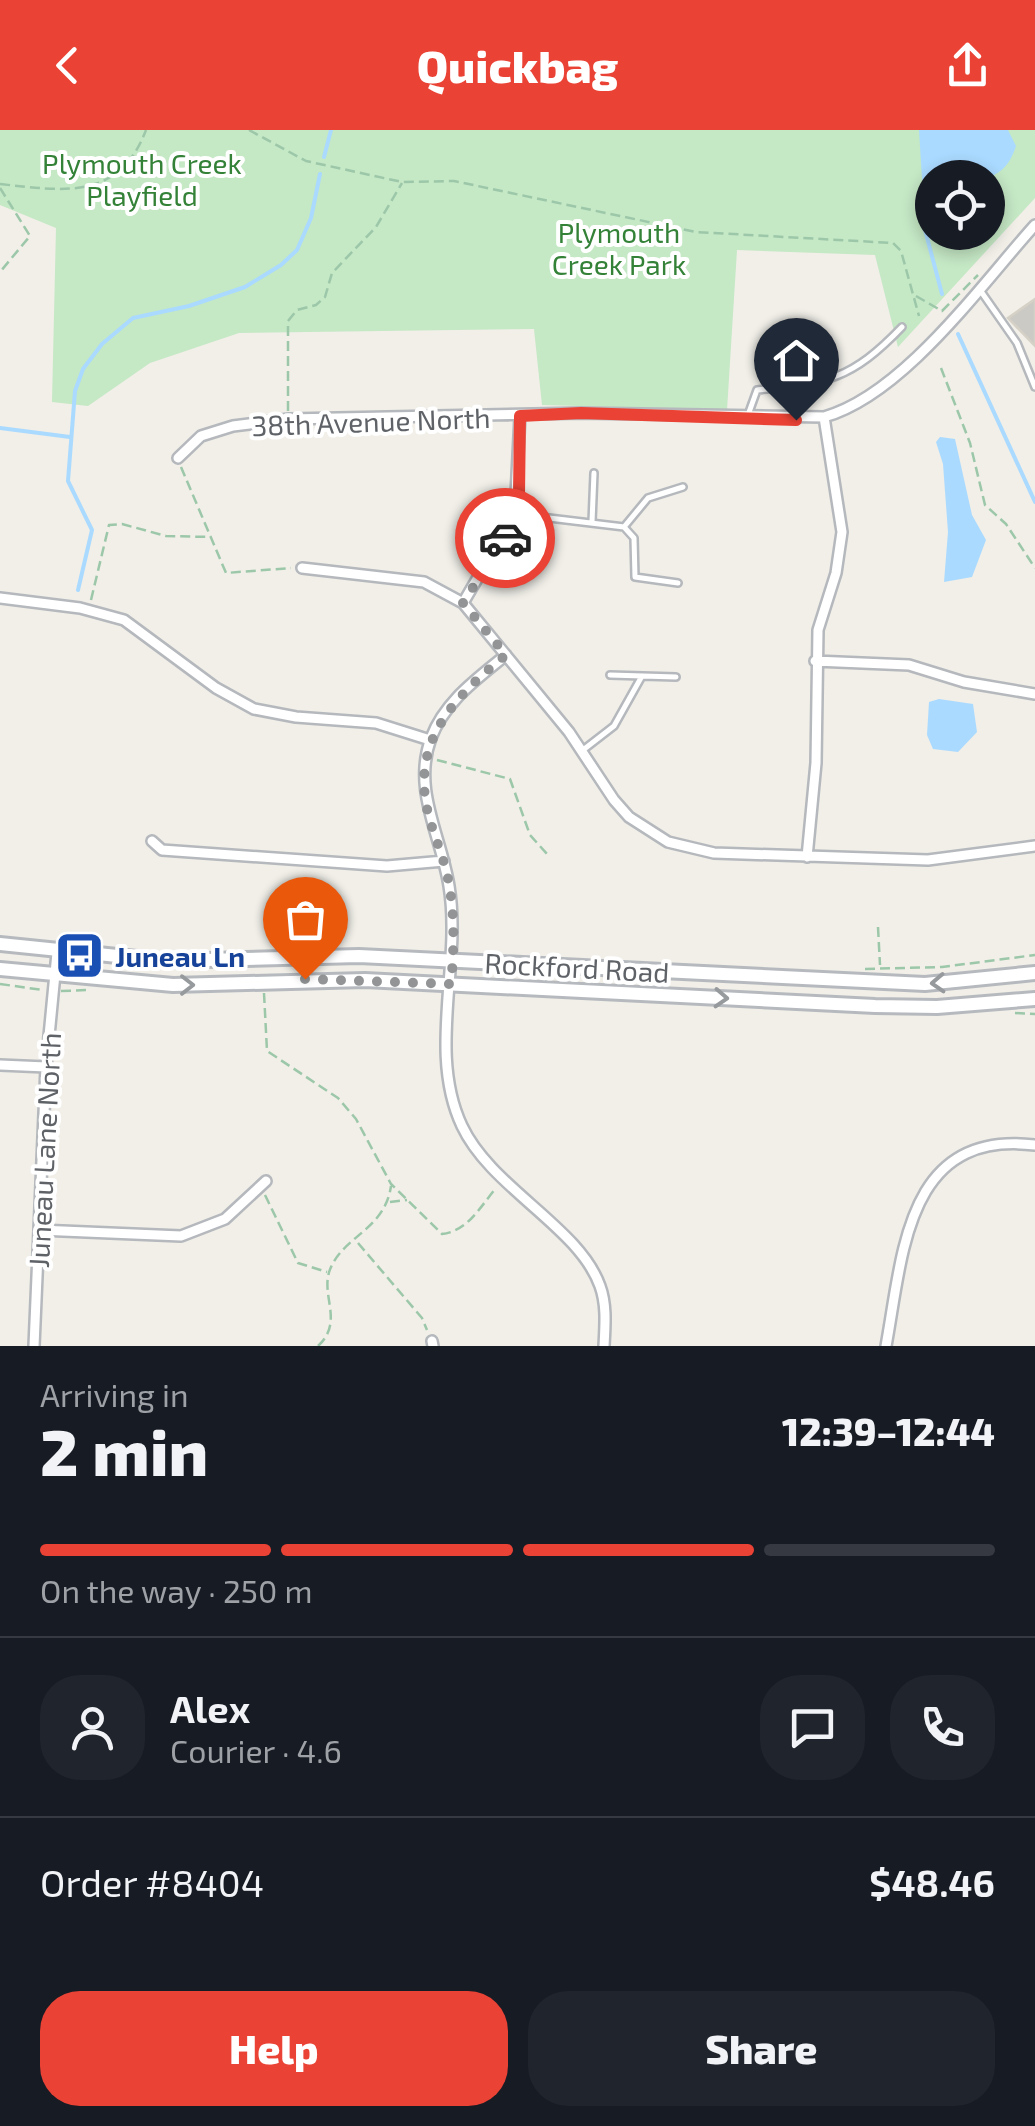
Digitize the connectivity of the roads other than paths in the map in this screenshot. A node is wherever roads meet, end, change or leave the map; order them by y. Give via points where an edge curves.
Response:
1 (1035, 225) edge
2 (978, 288) junction
3 (902, 327) dead end
4 (1035, 387) edge
5 (520, 416) junction
6 (824, 417) junction
7 (748, 418) junction
8 (178, 458) road end
9 (594, 472) dead end
10 (683, 488) dead end
11 (515, 514) junction
12 (592, 522) junction
13 (624, 527) junction
14 (302, 568) road end
15 (678, 583) dead end
16 (0, 598) edge
17 (463, 603) junction
18 (506, 655) junction
19 (815, 661) junction
20 (610, 675) dead end
21 (642, 676) junction
22 (676, 676) dead end
23 (1035, 694) edge
24 (430, 740) junction
25 (582, 750) junction
26 (152, 840) dead end
27 (1035, 846) edge
28 (807, 857) junction
29 (444, 860) junction
30 (0, 944) edge
31 (56, 954) junction
32 (453, 960) junction
33 (0, 969) edge
34 (1035, 973) edge
35 (55, 976) junction
36 (451, 984) junction
37 (1035, 999) edge
38 (0, 1065) edge
39 (46, 1067) junction
40 (1035, 1145) edge
41 (263, 1184) road end
42 (39, 1230) junction
43 (34, 1346) edge
44 (604, 1346) edge
45 (886, 1346) edge

1 - 2 street, 38th Avenue North
2 - 4 lane via 1017,343
2 - 6 street, 38th Avenue North via 895,380 859,405
3 - 7 lane via 847,374 809,387 757,390
5 - 7 street, 38th Avenue North
5 - 8 street, 38th Avenue North via 289,419 201,436
5 - 11 street
6 - 7 street, 38th Avenue North
6 - 19 street via 842,532
9 - 12 lane
10 - 13 lane via 648,498
11 - 12 lane
11 - 17 street
12 - 13 lane
13 - 15 lane via 634,538 635,577
14 - 17 street via 424,582
16 - 24 street via 124,620 254,709 376,723
17 - 18 street
18 - 24 street via 453,700
18 - 25 street
19 - 23 street via 909,665
19 - 28 street via 816,762
20 - 21 lane
21 - 22 lane
21 - 25 lane via 614,726
24 - 29 street via 425,792
25 - 28 street via 614,800 648,831 690,850
26 - 29 street via 162,850 369,865
27 - 28 street via 928,860
29 - 32 street
30 - 31 main road, Rockford Road
31 - 32 main road, Rockford Road via 185,962
31 - 35 street, Juneau Lane North
34 -> 32 main road, Rockford Road via 925,984
32 - 36 street
33 - 35 main road, Rockford Road
35 -> 36 main road, Rockford Road via 173,985 305,979
35 - 39 street, Juneau Lane North
36 -> 37 main road, Rockford Road via 875,1006
36 - 44 street via 446,1049 452,1103 478,1152 590,1267 604,1302
38 - 39 street
39 - 42 street, Juneau Lane North
40 - 45 street via 973,1150 936,1174 907,1232
41 - 42 street via 225,1219 181,1236
42 - 43 street, Juneau Lane North

